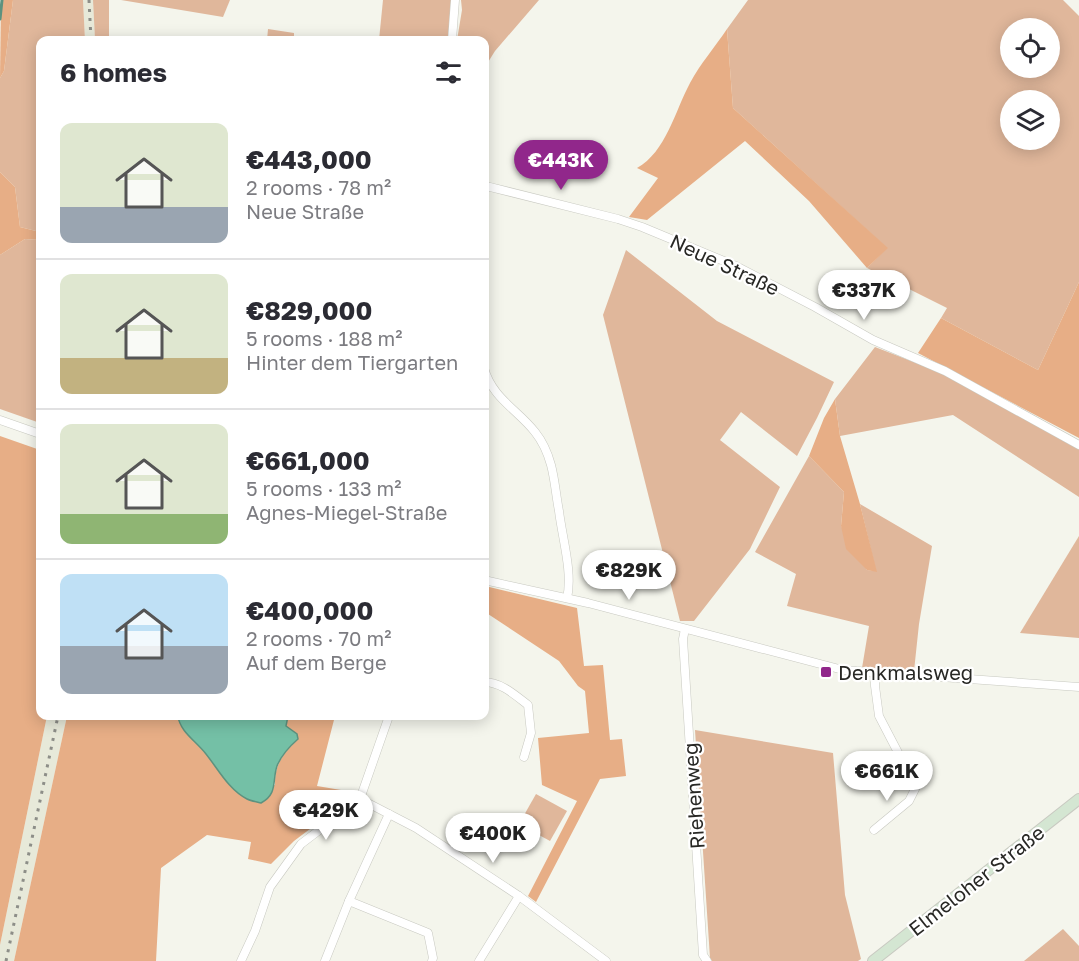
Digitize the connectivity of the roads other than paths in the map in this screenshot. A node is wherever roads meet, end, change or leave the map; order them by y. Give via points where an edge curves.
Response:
1 (456, 0) edge
2 (452, 36) edge
3 (489, 187) edge
4 (489, 380) edge
5 (0, 420) edge
6 (36, 433) edge
7 (1079, 446) edge
8 (489, 581) edge
9 (567, 598) junction
10 (685, 629) junction
11 (875, 673) junction
12 (489, 682) edge
13 (1079, 687) edge
14 (388, 720) edge
15 (524, 757) dead end
16 (1079, 799) edge
17 (360, 800) junction
18 (389, 814) junction
19 (874, 830) dead end
20 (519, 896) junction
21 (349, 901) junction
22 (241, 961) edge
23 (325, 961) edge
24 (432, 961) edge
25 (479, 961) edge
26 (606, 961) edge
27 (707, 961) edge
28 (873, 961) edge

1 - 2 street
3 - 7 street, Neue Straße via 642,226 736,266 873,340 945,372
4 - 9 street via 546,449 566,564
5 - 6 street
8 - 9 street
9 - 10 street
10 - 11 street via 828,667
10 - 27 street, Riehenweg via 703,955
11 - 13 street
11 - 19 street via 879,716 915,786 909,801
12 - 15 street via 511,691 528,705 531,733
14 - 17 street
16 - 28 street, Elmeloher Straße
17 - 18 street
17 - 22 street via 301,844 270,887
18 - 20 street
18 - 21 street
20 - 25 street
20 - 26 street
21 - 23 street
21 - 24 street via 428,933

